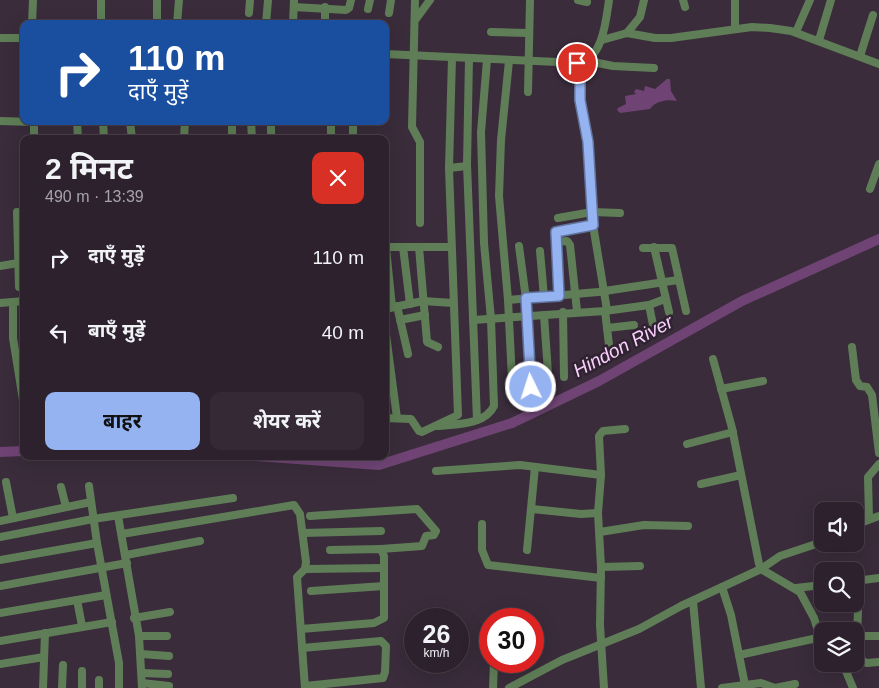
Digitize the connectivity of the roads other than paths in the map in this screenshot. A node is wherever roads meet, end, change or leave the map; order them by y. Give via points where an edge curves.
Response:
1 (33, 0) edge
2 (101, 0) edge
3 (158, 0) edge
4 (179, 0) edge
5 (250, 0) edge
6 (268, 0) edge
7 (351, 0) edge
8 (370, 0) edge
9 (391, 0) edge
10 (415, 0) edge
11 (430, 0) edge
12 (530, 0) edge
13 (578, 0) edge
14 (609, 0) edge
15 (644, 0) edge
16 (735, 0) edge
17 (810, 0) edge
18 (831, 0) edge
19 (587, 2) dead end
20 (315, 3) edge
21 (294, 4) edge
22 (329, 5) edge
23 (368, 9) dead end
24 (389, 12) dead end
25 (249, 13) dead end
26 (873, 15) dead end
27 (32, 20) edge
28 (101, 20) edge
29 (157, 20) edge
30 (178, 20) edge
31 (266, 20) edge
32 (294, 20) edge
33 (326, 20) edge
34 (415, 21) junction
35 (734, 29) junction
36 (491, 32) dead end
37 (796, 32) junction
38 (627, 33) junction
39 (528, 34) junction
40 (0, 38) edge
41 (20, 38) edge
42 (602, 40) junction
43 (819, 40) junction
44 (389, 54) edge
45 (415, 56) junction
46 (860, 56) junction
47 (452, 58) junction
48 (469, 59) junction
49 (487, 60) junction
50 (509, 61) junction
51 (528, 62) junction
52 (584, 62) junction
53 (879, 64) edge
54 (654, 68) dead end
55 (528, 92) dead end
56 (0, 121) edge
57 (20, 122) edge
58 (879, 164) edge
59 (467, 166) junction
60 (449, 168) junction
61 (483, 185) junction
62 (499, 188) junction
63 (870, 189) dead end
64 (18, 212) dead end
65 (592, 212) junction
66 (620, 213) dead end
67 (558, 218) dead end
68 (420, 223) dead end
69 (593, 225) junction
70 (20, 239) edge
71 (555, 242) junction
72 (519, 246) dead end
73 (389, 247) edge
74 (403, 247) junction
75 (419, 247) junction
76 (451, 247) junction
77 (654, 247) junction
78 (643, 248) dead end
79 (540, 251) dead end
80 (20, 256) edge
81 (18, 263) junction
82 (0, 266) edge
83 (678, 280) junction
84 (661, 284) junction
85 (19, 287) dead end
86 (389, 287) edge
87 (604, 291) junction
88 (575, 294) junction
89 (559, 296) junction
90 (544, 297) junction
91 (526, 298) junction
92 (508, 300) junction
93 (665, 300) junction
94 (20, 301) edge
95 (423, 301) junction
96 (13, 302) junction
97 (0, 303) edge
98 (453, 303) junction
99 (410, 304) junction
100 (649, 305) junction
101 (391, 307) edge
102 (606, 310) junction
103 (577, 311) junction
104 (686, 311) dead end
105 (563, 312) junction
106 (669, 312) dead end
107 (425, 315) junction
108 (544, 315) junction
109 (526, 316) junction
110 (509, 317) junction
111 (491, 319) junction
112 (400, 320) junction
113 (473, 320) junction
114 (634, 325) dead end
115 (653, 325) dead end
116 (607, 328) junction
117 (609, 345) dead end
118 (438, 347) dead end
119 (852, 347) dead end
120 (408, 354) dead end
121 (389, 355) edge
122 (713, 359) dead end
123 (564, 377) dead end
124 (20, 381) edge
125 (763, 382) dead end
126 (531, 387) dead end
127 (549, 388) dead end
128 (721, 389) junction
129 (513, 399) dead end
130 (389, 418) edge
131 (398, 418) junction
132 (477, 420) junction
133 (435, 426) junction
134 (624, 429) dead end
135 (733, 432) junction
136 (687, 444) dead end
137 (879, 454) edge
138 (879, 464) edge
139 (535, 467) junction
140 (436, 471) dead end
141 (601, 475) junction
142 (741, 475) junction
143 (6, 482) dead end
144 (701, 484) dead end
145 (89, 486) dead end
146 (61, 487) dead end
147 (233, 498) dead end
148 (90, 502) junction
149 (66, 508) junction
150 (532, 509) junction
151 (598, 513) junction
152 (118, 516) junction
153 (310, 516) dead end
154 (879, 516) edge
155 (13, 518) junction
156 (93, 518) junction
157 (869, 518) junction
158 (0, 520) edge
159 (864, 521) edge
160 (482, 524) dead end
161 (688, 526) dead end
162 (381, 531) dead end
163 (600, 532) junction
164 (303, 533) junction
165 (122, 534) junction
166 (0, 536) edge
167 (200, 541) dead end
168 (96, 543) junction
169 (814, 544) edge
170 (381, 548) junction
171 (330, 550) dead end
172 (527, 550) dead end
173 (127, 559) junction
174 (0, 560) edge
175 (640, 566) dead end
176 (601, 567) junction
177 (101, 568) junction
178 (384, 568) junction
179 (304, 569) junction
180 (761, 569) junction
181 (601, 578) junction
182 (879, 578) edge
183 (864, 580) edge
184 (0, 586) edge
185 (384, 586) junction
186 (814, 586) edge
187 (722, 587) junction
188 (796, 588) junction
189 (311, 591) dead end
190 (106, 595) junction
191 (77, 600) junction
192 (693, 600) junction
193 (170, 612) dead end
194 (0, 613) edge
195 (134, 618) junction
196 (112, 622) junction
197 (815, 622) edge
198 (82, 626) junction
199 (301, 629) junction
200 (45, 633) junction
201 (138, 636) junction
202 (167, 636) dead end
203 (864, 636) edge
204 (879, 636) edge
205 (814, 639) edge
206 (0, 640) edge
207 (600, 646) junction
208 (302, 648) junction
209 (141, 654) junction
210 (739, 655) junction
211 (169, 656) dead end
212 (44, 657) junction
213 (864, 661) edge
214 (879, 662) edge
215 (0, 664) edge
216 (63, 665) dead end
217 (82, 671) dead end
218 (846, 672) edge
219 (142, 673) junction
220 (494, 673) edge
221 (168, 674) dead end
222 (795, 684) dead end
223 (745, 685) junction
224 (142, 686) edge
225 (169, 686) dead end
226 (305, 687) edge
227 (43, 688) edge
228 (62, 688) edge
229 (82, 688) edge
230 (119, 688) edge
231 (493, 688) edge
232 (509, 688) edge
233 (604, 688) edge
234 (701, 688) edge
235 (722, 688) edge
236 (852, 688) edge

1 - 27 street
2 - 28 street
3 - 29 street
4 - 30 street
5 - 25 street
6 - 31 street
7 - 22 street via 347,10
8 - 23 street
9 - 24 street
10 - 34 street
11 - 34 street
12 - 39 street
13 - 19 street
14 - 42 street
15 - 38 street via 640,17
16 - 35 street
17 - 37 street
18 - 43 street
20 - 21 street
20 - 22 street
21 - 32 street
22 - 33 street
26 - 46 street
34 - 45 street
35 - 37 street via 761,27
35 - 38 street via 671,38
36 - 39 street
37 - 43 street
38 - 42 street
39 - 51 street
40 - 41 street
42 - 52 street
43 - 46 street
44 - 45 street
45 - 47 street
45 - 68 street via 412,127 420,142
46 - 53 street
47 - 48 street
47 - 60 street
48 - 49 street
48 - 59 street
49 - 50 street
49 - 61 street via 481,132
50 - 51 street
50 - 62 street
51 - 52 street
51 - 55 street
52 - 54 street
52 - 65 street via 580,100 588,142
56 - 57 street
58 - 63 street
59 - 60 street
59 - 113 street
60 - 76 street
61 - 62 street
61 - 111 street
62 - 92 street
64 - 70 street
65 - 66 street
65 - 67 street
65 - 69 street
69 - 71 street via 556,232
69 - 87 street
71 - 88 street via 570,242
71 - 89 street
72 - 91 street
73 - 74 street
74 - 75 street
74 - 99 street
75 - 76 street
75 - 95 street
76 - 98 street
77 - 78 street
77 - 83 street via 672,248
77 - 84 street
79 - 90 street
80 - 81 street
81 - 82 street
81 - 85 street
83 - 84 street
83 - 104 street
84 - 87 street
84 - 93 street
86 - 101 street
87 - 88 street
87 - 102 street
88 - 89 street
88 - 103 street
89 - 90 street
90 - 91 street
91 - 92 street
91 - 109 street
92 - 110 street
93 - 100 street
93 - 106 street
94 - 96 street
95 - 98 street
95 - 99 street
95 - 107 street
96 - 97 street
96 - 124 street via 13,338
98 - 133 street via 458,412 456,417
99 - 101 street
100 - 102 street
100 - 115 street
101 - 112 street
102 - 103 street
102 - 116 street
103 - 105 street
105 - 108 street
105 - 123 street
107 - 112 street
107 - 118 street via 427,342
108 - 109 street
108 - 127 street
109 - 110 street
109 - 126 street
110 - 111 street
110 - 129 street
111 - 113 street
111 - 132 street via 494,406 489,414
112 - 120 street
113 - 132 street
114 - 116 street
116 - 117 street
119 - 137 street via 856,380 872,395
121 - 131 street
122 - 128 street
125 - 128 street
128 - 135 street
130 - 131 street
131 - 133 street via 413,420 422,432
132 - 133 street
134 - 141 street via 600,433
135 - 136 street
135 - 142 street
138 - 157 street via 868,477
139 - 140 street
139 - 141 street
139 - 150 street
141 - 151 street
142 - 144 street
142 - 180 street
143 - 155 street
145 - 148 street
146 - 149 street
147 - 152 street
148 - 149 street
148 - 156 street
149 - 155 street
150 - 151 street
150 - 172 street
151 - 163 street
152 - 156 street
152 - 165 street
153 - 170 street via 417,509 436,532 426,536 422,546
154 - 157 street
155 - 158 street
156 - 166 street
156 - 168 street
157 - 159 street
160 - 181 street via 482,550 488,565
161 - 163 street via 644,525
162 - 164 street
163 - 176 street
164 - 165 street via 298,509 289,505
164 - 179 street
165 - 173 street
167 - 173 street
168 - 174 street
168 - 177 street
169 - 180 street via 786,553
170 - 171 street
170 - 178 street
173 - 177 street
173 - 195 street
175 - 176 street
176 - 181 street
177 - 184 street
177 - 190 street
178 - 179 street
178 - 185 street
179 - 199 street via 297,577
180 - 187 street
180 - 188 street
181 - 207 street
182 - 183 street
185 - 189 street
185 - 199 street via 384,618 380,622
186 - 188 street
187 - 192 street
187 - 210 street
188 - 197 street
190 - 191 street
190 - 196 street
191 - 194 street
191 - 198 street
192 - 207 street
192 - 234 street
193 - 195 street
195 - 201 street
196 - 198 street
196 - 230 street via 119,663
198 - 200 street
199 - 208 street
200 - 206 street
200 - 212 street
201 - 202 street
201 - 209 street
203 - 204 street
205 - 210 street
207 - 232 street via 562,660
207 - 233 street
208 - 226 street
208 - 226 street via 381,641 386,646 383,678
209 - 211 street
209 - 219 street
210 - 223 street
212 - 215 street
212 - 227 street
213 - 214 street
216 - 228 street
217 - 229 street
218 - 236 street
219 - 221 street
219 - 224 street
220 - 231 street
222 - 223 street via 775,688 765,684
223 - 235 street
224 - 225 street

